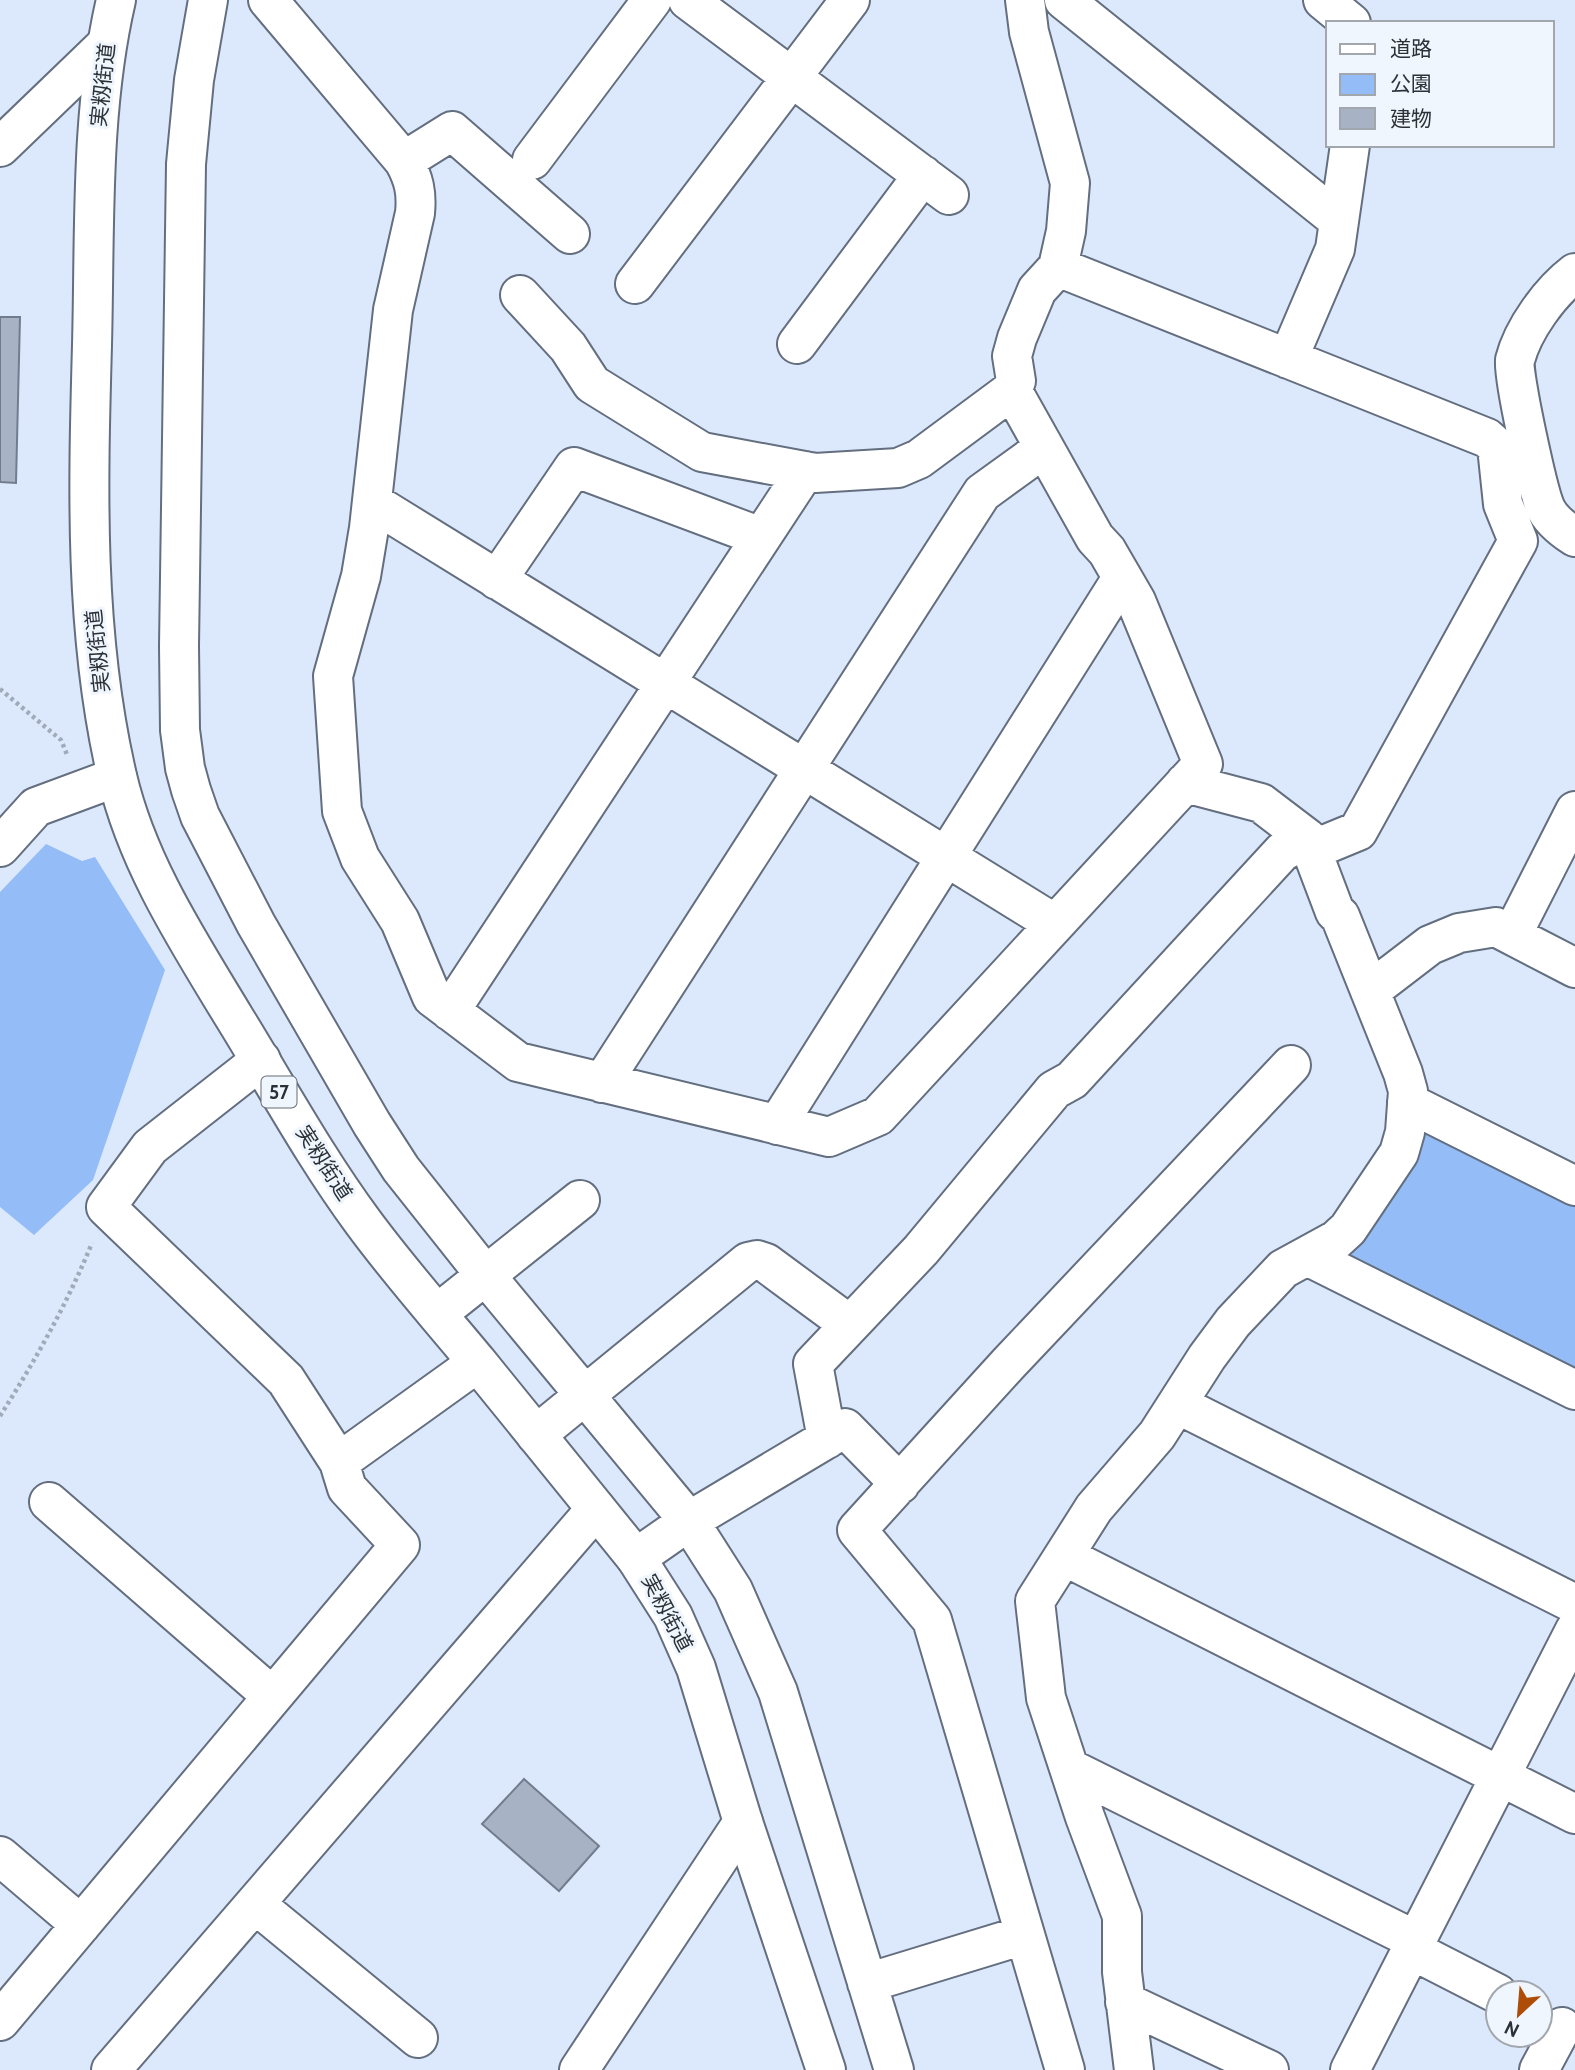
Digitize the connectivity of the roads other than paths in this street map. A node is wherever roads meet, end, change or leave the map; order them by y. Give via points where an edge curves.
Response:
1 (116, 0) edge
2 (208, 0) edge
3 (268, 0) edge
4 (652, 0) edge
5 (688, 0) edge
6 (850, 0) edge
7 (1025, 0) edge
8 (1064, 0) edge
9 (1323, 0) edge
10 (1349, 21) edge
11 (106, 45) junction
12 (792, 77) junction
13 (0, 147) edge
14 (1350, 147) edge
15 (532, 160) dead end
16 (404, 161) junction
17 (1338, 220) junction
18 (570, 234) dead end
19 (1058, 267) junction
20 (1575, 273) edge
21 (635, 284) dead end
22 (520, 295) dead end
23 (797, 344) dead end
24 (1288, 359) junction
25 (1012, 390) junction
26 (1044, 448) junction
27 (805, 471) junction
28 (372, 502) junction
29 (1545, 508) junction
30 (1511, 524) junction
31 (761, 537) junction
32 (1575, 537) edge
33 (1122, 578) junction
34 (497, 580) junction
35 (665, 684) junction
36 (804, 770) junction
37 (100, 783) junction
38 (1185, 783) junction
39 (1575, 811) edge
40 (1310, 844) junction
41 (0, 847) edge
42 (946, 858) junction
43 (1055, 925) junction
44 (1512, 935) junction
45 (1575, 968) edge
46 (1370, 991) junction
47 (450, 1011) junction
48 (261, 1060) junction
49 (1291, 1065) dead end
50 (602, 1083) junction
51 (1407, 1102) junction
52 (777, 1125) junction
53 (1575, 1186) edge
54 (580, 1200) dead end
55 (1307, 1256) junction
56 (485, 1276) junction
57 (437, 1314) junction
58 (850, 1325) junction
59 (477, 1363) junction
60 (1575, 1390) edge
61 (584, 1395) junction
62 (1177, 1404) junction
63 (536, 1435) junction
64 (827, 1439) junction
65 (339, 1462) junction
66 (900, 1484) junction
67 (48, 1502) dead end
68 (596, 1509) junction
69 (689, 1521) junction
70 (1064, 1556) junction
71 (636, 1558) junction
72 (1575, 1604) edge
73 (1575, 1630) edge
74 (272, 1696) junction
75 (1069, 1769) junction
76 (1501, 1776) junction
77 (1575, 1814) edge
78 (743, 1822) junction
79 (0, 1856) edge
80 (255, 1904) junction
81 (81, 1925) junction
82 (1024, 1935) junction
83 (1414, 1945) junction
84 (867, 1983) junction
85 (1484, 1986) edge
86 (1125, 2002) junction
87 (0, 2021) edge
88 (1559, 2025) edge
89 (418, 2038) dead end
90 (111, 2070) edge
91 (579, 2070) edge
92 (826, 2070) edge
93 (894, 2070) edge
94 (1065, 2070) edge
95 (1134, 2070) edge
96 (1269, 2070) edge
97 (1350, 2070) edge
98 (1539, 2070) edge

1 - 11 street, 実籾街道 / 57
2 - 56 street via 186,164 179,646 185,768 200,816 372,1124
3 - 16 street
4 - 15 street
5 - 12 street
6 - 12 street
7 - 19 street via 1029,32 1070,183
8 - 17 street
9 - 10 street
11 - 13 street
11 - 37 street, 実籾街道 / 57 via 97,160 90,426
12 - 21 street
12 - 23 street via 936,185
14 - 17 street
16 - 18 street via 453,131
16 - 28 street via 413,177 415,205 393,310
17 - 24 street via 1335,249
19 - 24 street
19 - 25 street via 1037,290 1017,338
20 - 29 street via 1550,296 1514,363
22 - 27 street via 568,347 592,384 702,452
24 - 30 street via 1487,438 1497,447 1503,503
25 - 26 street
25 - 27 street via 919,459 898,468
26 - 33 street
26 - 36 street via 982,494
27 - 31 street
28 - 34 street
28 - 47 street via 361,576 333,676 342,811 360,858 400,921 432,997
29 - 30 street
29 - 32 street
30 - 40 street via 1518,541 1358,831
31 - 34 street via 574,467
31 - 35 street
33 - 38 street via 1136,601 1203,764
33 - 42 street
34 - 35 street
35 - 36 street
35 - 47 street
36 - 42 street
36 - 50 street
37 - 41 street via 36,807
37 - 48 street, 実籾街道 / 57 via 135,835 172,911
38 - 40 street via 1261,803
38 - 43 street
39 - 44 street
40 - 46 street
40 - 58 street via 1283,852 1072,1080 1055,1090 921,1250
42 - 43 street
42 - 52 street
43 - 52 street via 878,1116 829,1137
44 - 45 street
44 - 46 street via 1496,927 1459,933 1430,945
46 - 51 street via 1403,1073
47 - 50 street via 518,1062
48 - 57 street, 実籾街道 / 57 via 362,1220
48 - 65 street via 150,1147 106,1207 286,1380
49 - 66 street
50 - 52 street
51 - 53 street
51 - 55 street via 1399,1153 1348,1229
54 - 56 street
55 - 60 street
55 - 62 street via 1283,1269 1233,1322
56 - 57 street
56 - 61 street
57 - 59 street, 実籾街道 / 57
58 - 61 street via 766,1263 748,1262
58 - 64 street via 813,1364
59 - 63 street, 実籾街道 / 57
59 - 65 street
61 - 63 street
61 - 69 street
62 - 70 street via 1157,1435 1094,1508
62 - 72 street
63 - 68 street, 実籾街道 / 57
64 - 66 street via 845,1428
64 - 69 street
65 - 74 street via 347,1488 400,1545
66 - 82 street via 857,1530 932,1620
67 - 74 street
68 - 71 street, 実籾街道 / 57
68 - 80 street
69 - 71 street
69 - 84 street via 733,1590 778,1692
70 - 75 street via 1035,1601 1046,1698
70 - 76 street
71 - 78 street, 実籾街道 / 57 via 673,1616 696,1668
73 - 76 street
74 - 81 street
75 - 83 street
75 - 86 street via 1122,1916
76 - 77 street
76 - 83 street
78 - 91 street
78 - 92 street, 実籾街道 / 57
79 - 81 street
80 - 89 street
80 - 90 street
81 - 87 street
82 - 84 street
82 - 94 street
83 - 85 street
83 - 97 street
84 - 93 street
86 - 95 street
86 - 96 street
88 - 98 street

